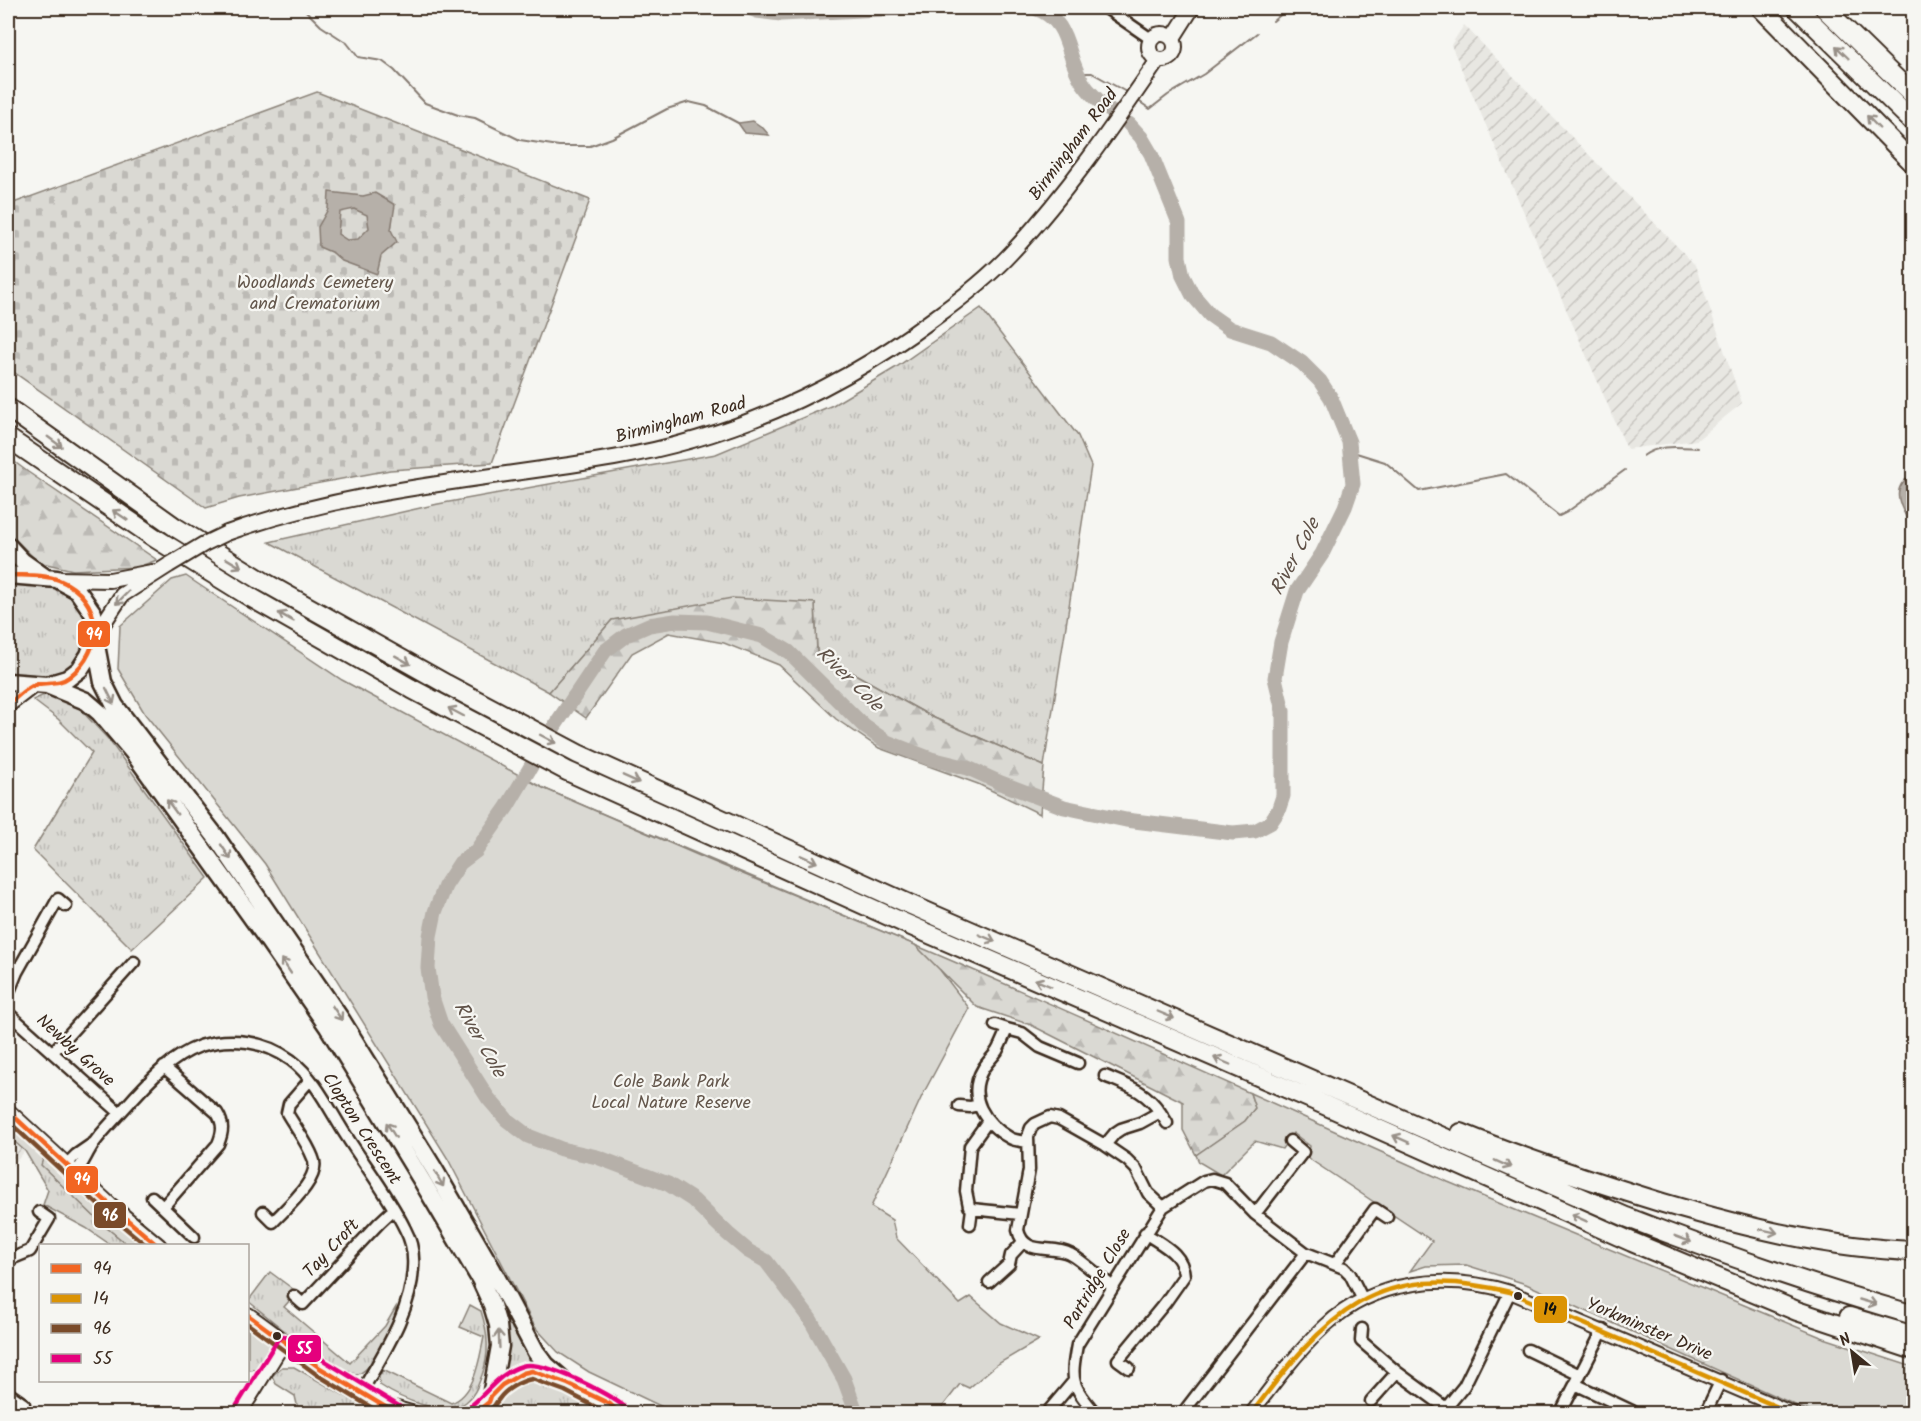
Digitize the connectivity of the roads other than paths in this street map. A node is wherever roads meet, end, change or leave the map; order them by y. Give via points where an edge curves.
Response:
1 (1106, 8) edge
2 (1192, 8) edge
3 (1761, 8) edge
4 (1797, 8) edge
5 (1824, 8) edge
6 (1173, 38) junction
7 (1151, 39) junction
8 (1158, 60) junction
9 (1914, 96) edge
10 (1914, 123) edge
11 (1914, 164) edge
12 (8, 408) edge
13 (8, 438) edge
14 (8, 546) edge
15 (163, 568) junction
16 (8, 574) edge
17 (52, 579) junction
18 (96, 636) junction
19 (8, 682) edge
20 (40, 685) junction
21 (8, 705) edge
22 (66, 906) dead end
23 (134, 962) dead end
24 (8, 994) edge
25 (8, 1013) edge
26 (995, 1025) dead end
27 (1007, 1029) junction
28 (53, 1052) junction
29 (1078, 1063) dead end
30 (164, 1067) junction
31 (1105, 1076) dead end
32 (310, 1080) junction
33 (1335, 1089) junction
34 (978, 1105) junction
35 (959, 1106) dead end
36 (8, 1111) edge
37 (1160, 1112) junction
38 (120, 1113) junction
39 (988, 1121) junction
40 (1167, 1123) dead end
41 (1290, 1141) dead end
42 (1028, 1142) junction
43 (1105, 1145) junction
44 (70, 1169) junction
45 (152, 1197) dead end
46 (163, 1207) junction
47 (1163, 1207) junction
48 (394, 1209) junction
49 (972, 1209) junction
50 (39, 1212) dead end
51 (263, 1212) dead end
52 (1020, 1214) junction
53 (1255, 1214) junction
54 (1387, 1217) dead end
55 (970, 1224) dead end
56 (1145, 1233) junction
57 (194, 1237) dead end
58 (1023, 1242) junction
59 (1632, 1242) junction
60 (158, 1244) edge
61 (1914, 1251) edge
62 (1306, 1252) junction
63 (8, 1260) edge
64 (1335, 1264) junction
65 (989, 1282) dead end
66 (1112, 1286) junction
67 (1510, 1292) junction
68 (294, 1296) dead end
69 (1364, 1300) junction
70 (1914, 1315) edge
71 (249, 1316) edge
72 (1362, 1329) dead end
73 (1603, 1330) junction
74 (1914, 1336) edge
75 (284, 1343) junction
76 (1528, 1350) dead end
77 (1914, 1350) edge
78 (1129, 1368) dead end
79 (1397, 1372) junction
80 (1578, 1379) junction
81 (1721, 1380) junction
82 (1073, 1382) junction
83 (252, 1384) edge
84 (568, 1384) junction
85 (8, 1393) edge
86 (361, 1393) junction
87 (1371, 1401) dead end
88 (24, 1404) dead end
89 (379, 1404) junction
90 (489, 1404) edge
91 (616, 1409) edge
92 (1450, 1411) edge
93 (1632, 1411) dead end
94 (240, 1413) edge
95 (398, 1413) edge
96 (414, 1413) edge
97 (472, 1413) edge
98 (626, 1413) edge
99 (1046, 1413) edge
100 (1096, 1413) edge
101 (1182, 1413) edge
102 (1251, 1413) edge
103 (1560, 1413) edge
104 (1705, 1413) edge
105 (1795, 1413) edge

1 - 7 street
2 - 6 main road
11 -> 3 highway
10 -> 4 highway
5 - 9 highway
6 - 7 main road via 1162,33
6 - 8 main road via 1176,48 1172,56
7 - 8 main road via 1150,52
8 - 15 main road, Birmingham Road, bridge via 1055,204 1011,254 905,340 819,392 706,436 616,458 340,500 289,513 227,533
12 -> 33 highway via 175,527 264,582 578,754 909,904
59 -> 13 highway via 567,771 252,598 155,538
14 - 17 highway via 22,561
15 - 17 main road, Birmingham Road via 110,579
15 -> 18 main road, Birmingham Road via 122,595
16 - 17 highway
17 - 18 highway via 77,590 86,600 93,613
18 - 20 highway via 80,669 67,679
18 -> 84 highway via 103,682 115,706 216,837 342,1021 446,1189 536,1352
19 - 20 highway
20 - 21 main road
90 -> 20 highway via 500,1346 492,1305 421,1179 327,1027 133,752 86,701
22 - 24 street via 58,899 16,972
23 - 28 street
25 - 28 street, Newby Grove
26 - 27 street
27 - 29 street
27 - 34 street via 978,1080
28 - 38 street, Newby Grove
30 - 32 street, Clopton Crescent via 200,1046 246,1041 258,1043 291,1061
30 - 38 street, Clopton Crescent
30 - 46 street via 217,1113 223,1127 218,1144
31 - 37 street via 1145,1095
32 - 48 street, Clopton Crescent
32 - 51 street via 289,1104 287,1113 315,1159 314,1173 273,1222
33 -> 61 highway via 1409,1112 1589,1181 1732,1223 1797,1237
33 -> 70 highway via 1626,1217 1761,1268
34 - 35 street
34 - 39 street
36 - 44 main road
37 - 40 street
37 - 43 street via 1121,1129
38 - 44 street, Clopton Crescent via 94,1142 76,1155
39 - 42 street via 1011,1138
39 - 49 street via 970,1146 966,1191
41 - 53 street via 1303,1152
42 - 43 street via 1030,1128 1050,1117
42 - 52 street via 1029,1170
43 - 47 street via 1136,1169 1148,1193
44 - 60 main road
45 - 46 street
46 - 57 street
47 - 53 street, Partridge Close via 1212,1179 1225,1183
47 - 56 street, Partridge Close
48 - 68 street, Tay Croft via 303,1304
48 - 86 street, Clopton Crescent via 410,1240 412,1282 401,1317
49 - 52 street
49 - 55 street
50 - 63 street via 49,1219 30,1251
52 - 58 street via 1018,1230
53 - 62 street
54 - 64 street via 1375,1209
56 - 66 street, Partridge Close
56 - 78 street via 1178,1256 1184,1276 1118,1360
58 - 65 street via 1011,1255 1009,1264
58 - 66 street via 1069,1253
59 - 74 highway
59 - 77 highway via 1797,1311
62 - 64 street
62 - 101 street
64 - 69 street via 1350,1274
66 - 82 street, Partridge Close via 1077,1345
67 - 69 street, Yorkminster Drive via 1480,1284 1443,1281 1401,1286
67 - 73 street, Yorkminster Drive
67 - 92 street
69 - 102 street, Yorkminster Drive via 1336,1317 1308,1342
71 - 75 main road
72 - 79 street via 1361,1341
73 - 80 street
73 - 81 street, Yorkminster Drive
75 - 83 street
75 - 86 main road
76 - 80 street
79 - 87 street
79 - 92 street
80 - 93 street
80 - 103 street
81 - 104 street
81 - 105 street, Yorkminster Drive
82 - 99 street
82 - 100 street
83 - 94 street
84 - 90 highway via 532,1371 511,1379
84 - 91 highway
85 - 88 street
86 - 89 main road
89 - 95 main road
89 - 96 main road
90 - 97 main road
91 - 98 highway

